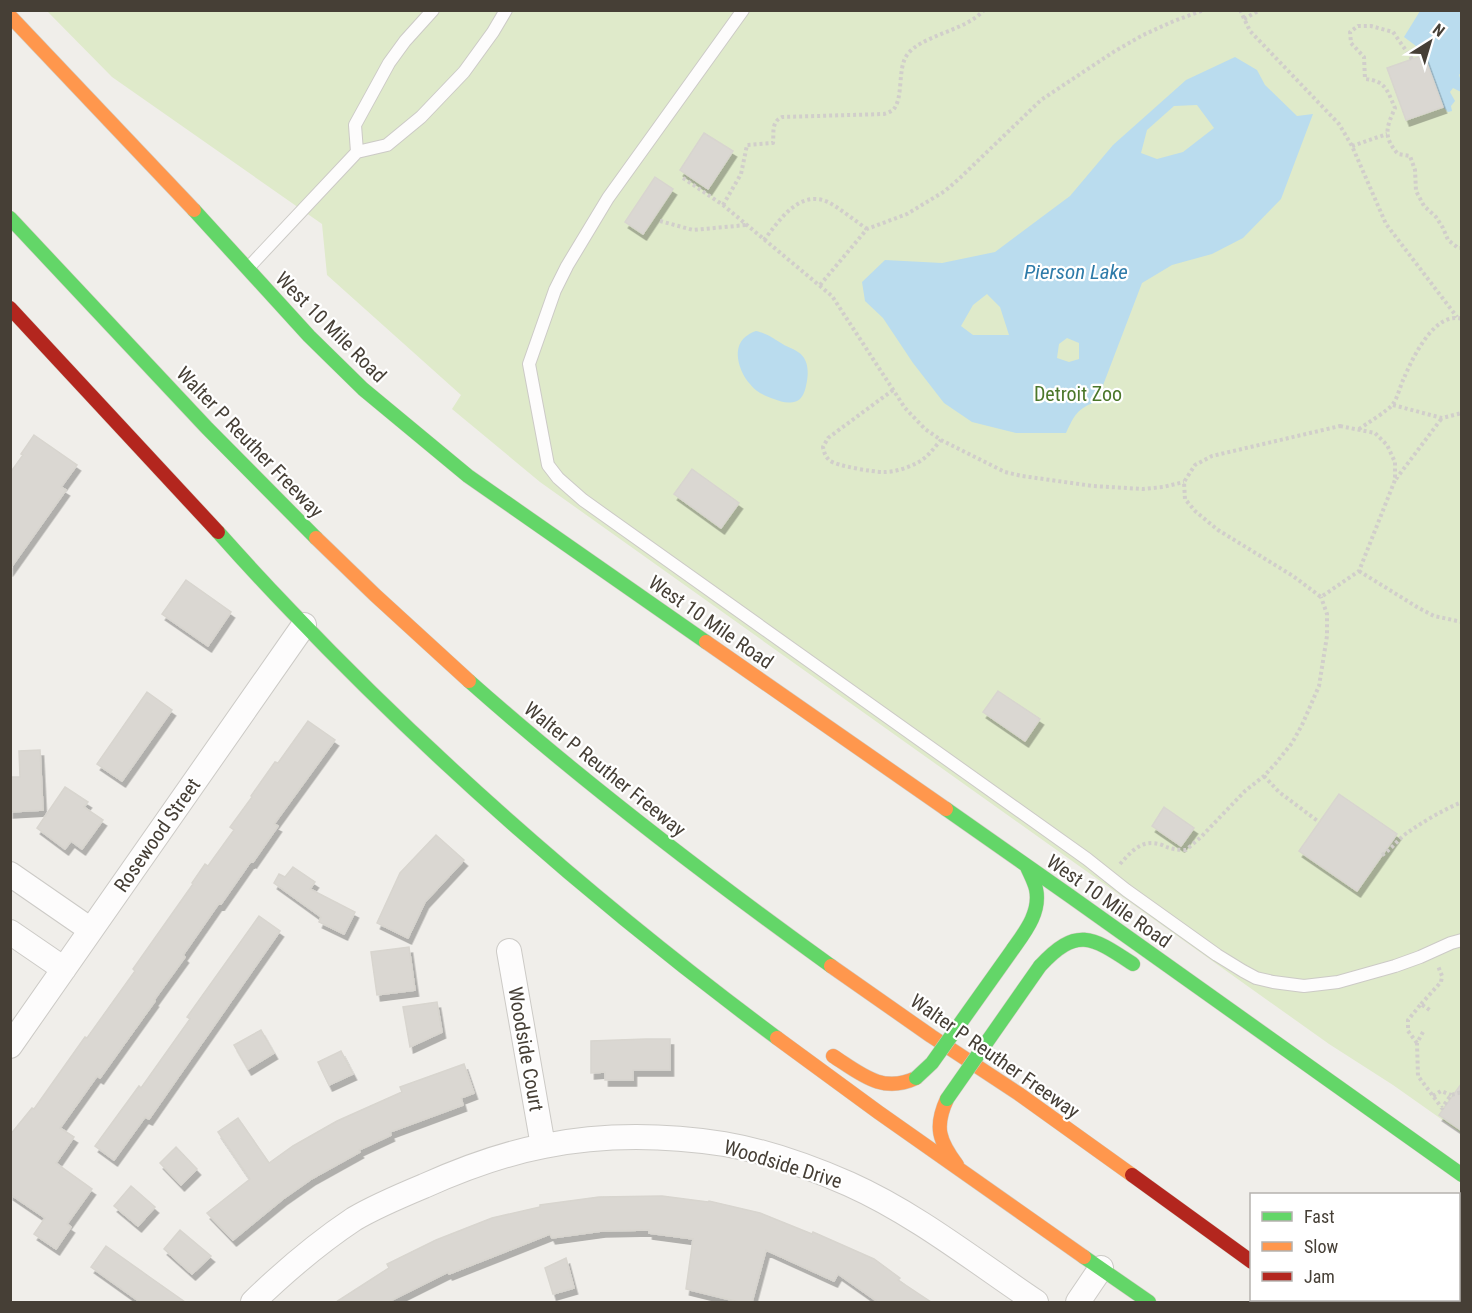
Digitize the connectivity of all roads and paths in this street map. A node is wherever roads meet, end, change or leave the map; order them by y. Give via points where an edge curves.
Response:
1 (433, 10) edge
2 (506, 10) edge
3 (743, 10) edge
4 (984, 10) edge
5 (1240, 10) edge
6 (1260, 10) edge
7 (1202, 11) edge
8 (10, 16) edge
9 (1244, 19) junction
10 (1412, 59) dead end
11 (1387, 134) junction
12 (1352, 146) junction
13 (357, 152) junction
14 (683, 178) dead end
15 (723, 205) junction
16 (10, 218) edge
17 (660, 221) dead end
18 (746, 225) junction
19 (867, 229) junction
20 (764, 240) junction
21 (1461, 249) edge
22 (247, 269) junction
23 (820, 285) junction
24 (10, 308) edge
25 (1459, 318) edge
26 (893, 390) junction
27 (1393, 405) junction
28 (1461, 413) edge
29 (1442, 418) junction
30 (1358, 430) junction
31 (941, 441) junction
32 (1395, 480) junction
33 (1184, 482) junction
34 (1359, 571) junction
35 (1321, 597) junction
36 (1461, 622) edge
37 (304, 625) junction
38 (1264, 776) junction
39 (1461, 802) edge
40 (1320, 822) dead end
41 (1382, 855) dead end
42 (1027, 867) junction
43 (10, 874) edge
44 (1110, 877) junction
45 (91, 930) junction
46 (10, 932) edge
47 (1461, 940) edge
48 (509, 951) dead end
49 (1432, 952) junction
50 (64, 969) junction
51 (1145, 972) dead end
52 (704, 984) junction
53 (1421, 1004) junction
54 (1431, 1011) dead end
55 (1215, 1015) dead end
56 (775, 1018) dead end
57 (1423, 1032) dead end
58 (1417, 1043) junction
59 (10, 1046) edge
60 (821, 1047) dead end
61 (1283, 1049) junction
62 (1461, 1092) edge
63 (1452, 1095) junction
64 (1433, 1096) junction
65 (543, 1146) junction
66 (960, 1169) junction
67 (1461, 1175) edge
68 (1250, 1261) edge
69 (1101, 1268) junction
70 (253, 1302) edge
71 (1036, 1302) edge
72 (1078, 1302) edge
73 (1149, 1302) edge

1 - 13 lane via 389,63 355,125
2 - 13 lane via 464,72 421,117 387,145
3 - 44 lane via 608,198 555,290 529,364 548,465 583,500
4 - 15 path via 917,46 906,56 898,99 885,114 776,120 773,143 747,145 741,174
5 - 9 path
6 - 9 path
7 - 19 path via 1143,35 1055,90 945,191 907,214
8 - 22 main road, West 10 Mile Road
9 - 12 path via 1250,31 1339,124
10 - 11 path via 1393,32 1358,26 1350,32 1351,43 1364,57 1365,79 1386,86 1395,108
11 - 12 path
11 - 21 path via 1398,154 1410,156 1416,191 1424,206 1436,217 1448,240
12 - 25 path via 1386,224
13 - 22 lane
14 - 15 path
15 - 18 path
16 - 68 main road, Walter P Reuther Freeway via 277,500 401,619 551,752 764,918 1020,1095
17 - 18 path via 693,230
18 - 20 path
19 - 20 path via 827,202 813,199 787,212
19 - 23 path
20 - 23 path
22 - 42 main road, West 10 Mile Road via 363,389 468,476
23 - 26 path via 832,296
24 - 37 main road
25 - 27 path via 1442,320 1428,334
26 - 31 path via 905,408
26 - 31 path via 828,438 823,447 830,461 885,472 918,463
27 - 29 path
27 - 30 path
28 - 29 path
29 - 32 path
30 - 32 path via 1375,433 1387,445 1395,462
30 - 33 path via 1340,426 1212,456 1195,465
31 - 33 path via 1005,472 1022,476 1143,489
32 - 34 path
33 - 35 path via 1185,499 1195,511
34 - 35 path
34 - 36 path via 1416,607
35 - 38 path via 1327,614 1327,636 1319,686 1292,743
37 - 45 street, Rosewood Street
37 - 52 main road via 439,756 604,902
38 - 40 path
38 - 44 path via 1186,850 1142,844 1130,852
39 - 41 path via 1410,831
42 - 60 main road, bridge via 1038,900 1027,930 932,1063 916,1078 893,1086 883,1084
42 - 61 main road, West 10 Mile Road
43 - 45 street
44 - 49 lane via 1234,966 1273,982 1304,986 1338,982
45 - 50 street, Rosewood Street
46 - 50 street
47 - 49 lane
48 - 65 street, Woodside Court
49 - 53 path via 1441,982
50 - 59 street, Rosewood Street
51 - 66 main road, bridge via 1113,951 1082,940 1064,943 1051,953 940,1114 938,1128 944,1147
52 - 56 main road
52 - 66 main road
53 - 54 path
53 - 58 path via 1408,1020 1408,1031
55 - 61 main road
57 - 58 path
58 - 64 path via 1418,1076
61 - 67 main road, West 10 Mile Road
62 - 63 path
63 - 64 path via 1442,1091
63 - 64 path via 1442,1108
65 - 70 street, Woodside Drive via 446,1176 356,1218
65 - 71 street, Woodside Drive via 604,1138 662,1137 726,1144 788,1161 849,1184 903,1212
66 - 69 main road
69 - 72 street
69 - 73 main road

